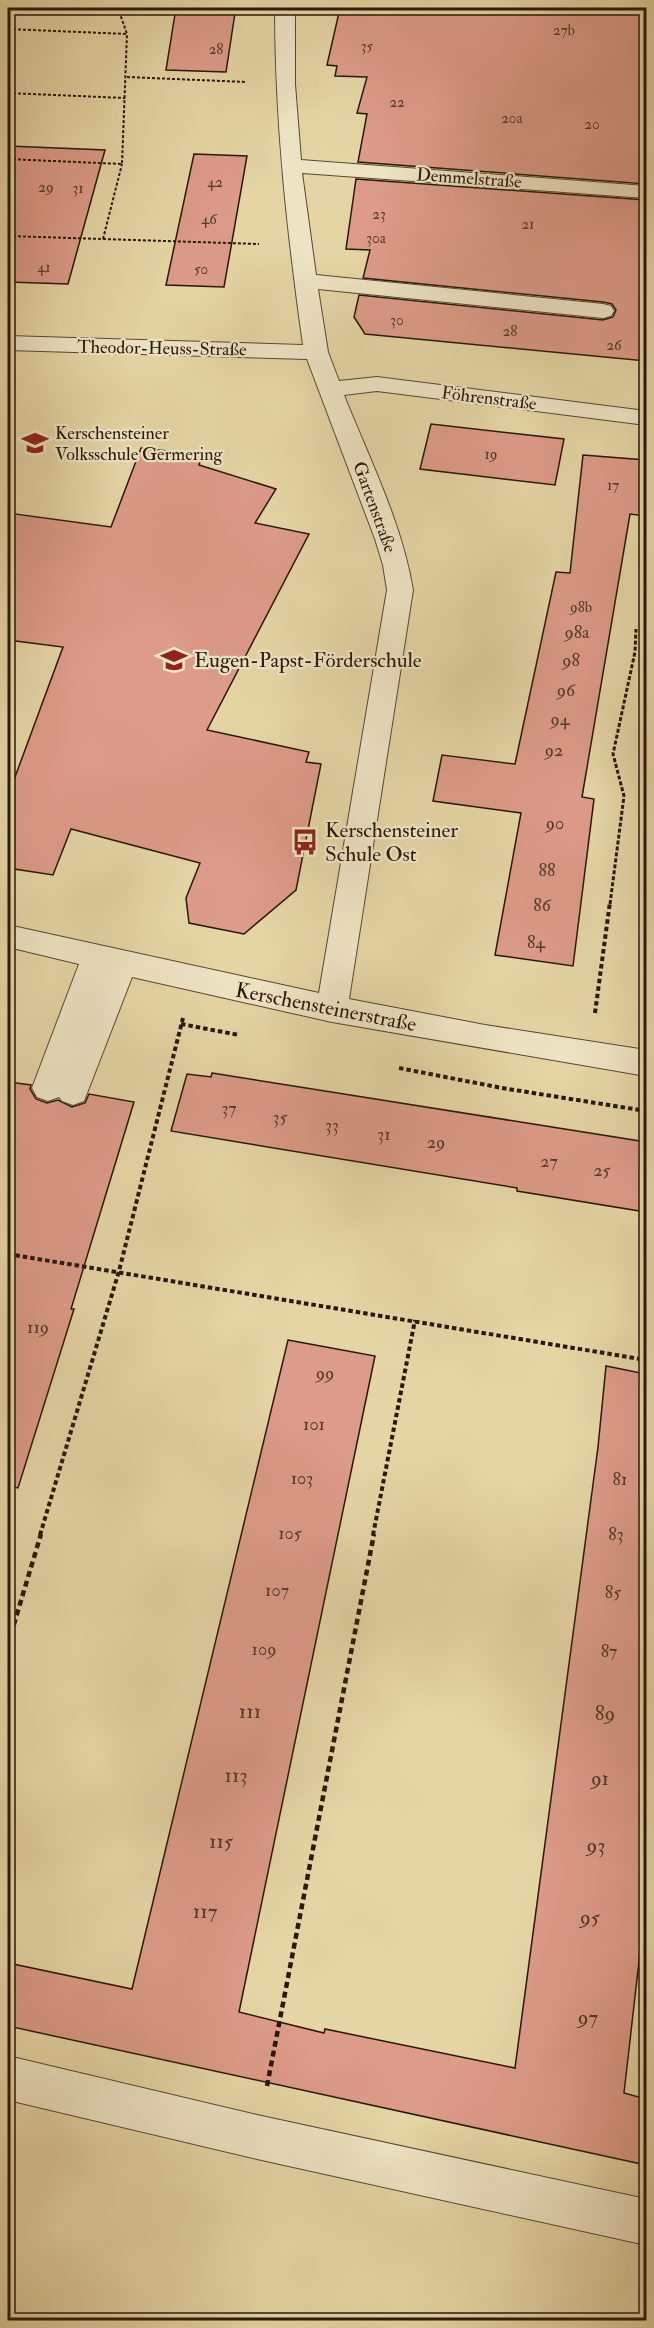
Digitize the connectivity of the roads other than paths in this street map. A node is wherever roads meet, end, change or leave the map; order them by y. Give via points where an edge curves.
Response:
1 (285, 8) edge
2 (291, 166) junction
3 (646, 192) edge
4 (305, 281) junction
5 (603, 310) dead end
6 (8, 343) edge
7 (316, 352) junction
8 (332, 389) junction
9 (646, 418) edge
10 (8, 936) edge
11 (110, 960) junction
12 (332, 1010) junction
13 (646, 1063) edge
14 (61, 1090) dead end
15 (8, 2078) edge
16 (646, 2222) edge

1 - 2 street, Gartenstraße
2 - 3 street, Demmelstraße
2 - 4 street, Gartenstraße
4 - 5 street
4 - 7 street, Gartenstraße
6 - 7 street, Theodor-Heuss-Straße
7 - 8 street, Gartenstraße
8 - 9 street, Föhrenstraße via 377,384
8 - 12 street, Gartenstraße via 396,565 400,590
10 - 11 street, Kerschensteinerstraße
11 - 12 street, Kerschensteinerstraße
11 - 14 street
12 - 13 street, Kerschensteinerstraße
15 - 16 street

